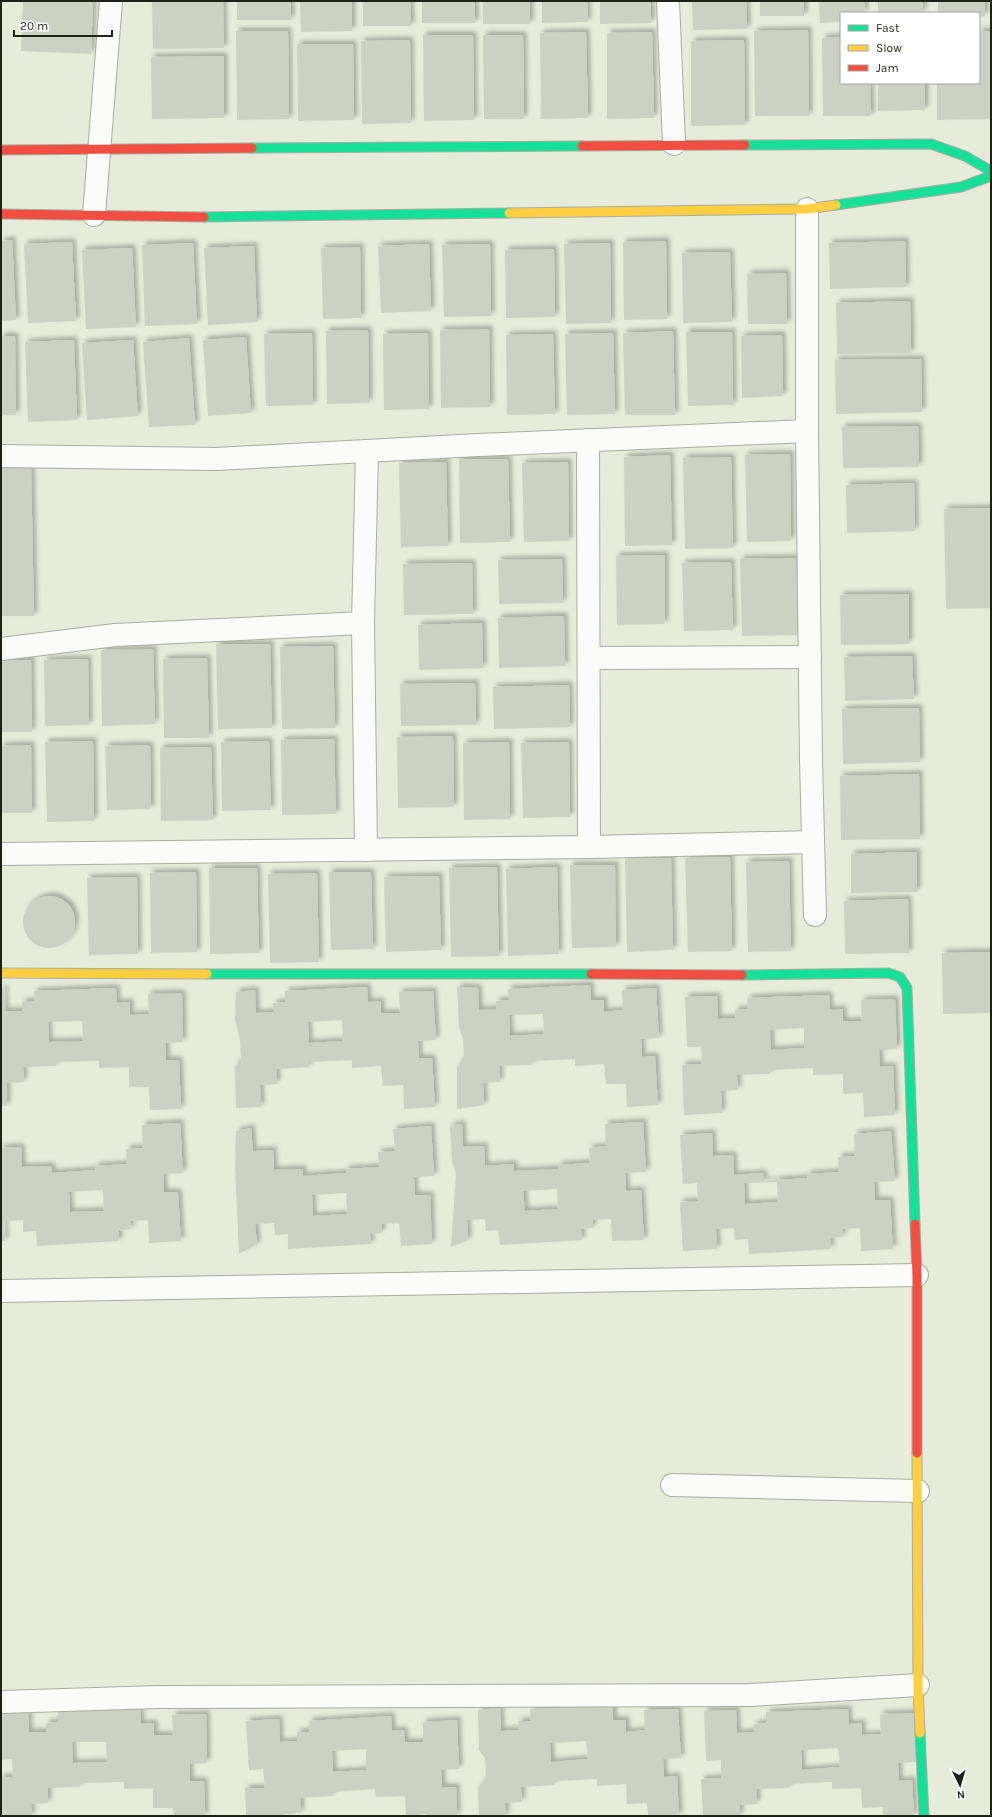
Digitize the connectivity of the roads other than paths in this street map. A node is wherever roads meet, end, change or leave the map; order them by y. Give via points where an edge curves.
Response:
1 (111, 1) edge
2 (668, 1) edge
3 (674, 144) junction
4 (99, 148) junction
5 (1, 150) edge
6 (991, 171) edge
7 (991, 176) edge
8 (807, 209) junction
9 (1, 214) edge
10 (94, 215) junction
11 (807, 431) junction
12 (588, 440) junction
13 (367, 451) junction
14 (1, 456) edge
15 (363, 623) junction
16 (1, 650) edge
17 (810, 657) junction
18 (589, 658) junction
19 (813, 842) junction
20 (589, 847) junction
21 (366, 850) junction
22 (1, 854) edge
23 (815, 915) dead end
24 (1, 973) edge
25 (917, 1275) junction
26 (1, 1291) edge
27 (672, 1485) dead end
28 (918, 1491) junction
29 (918, 1685) junction
30 (1, 1702) edge
31 (924, 1816) edge

1 - 4 street
2 - 3 street
3 - 4 street
3 - 6 street via 931,144 965,156
4 - 5 street
4 - 10 street
7 - 8 street via 947,190
8 - 10 street via 228,217
8 - 11 street
9 - 10 street
11 - 12 street
11 - 17 street
12 - 13 street
12 - 18 street
13 - 14 street via 216,459
13 - 15 street
15 - 16 street via 115,635
15 - 21 street
17 - 18 street
17 - 19 street
18 - 20 street
19 - 20 street
19 - 23 street
20 - 21 street
21 - 22 street
24 - 25 street via 816,976 888,973 900,978 907,988
25 - 26 street
25 - 28 street
27 - 28 street
28 - 29 street
29 - 30 street via 750,1694 158,1697
29 - 31 street

